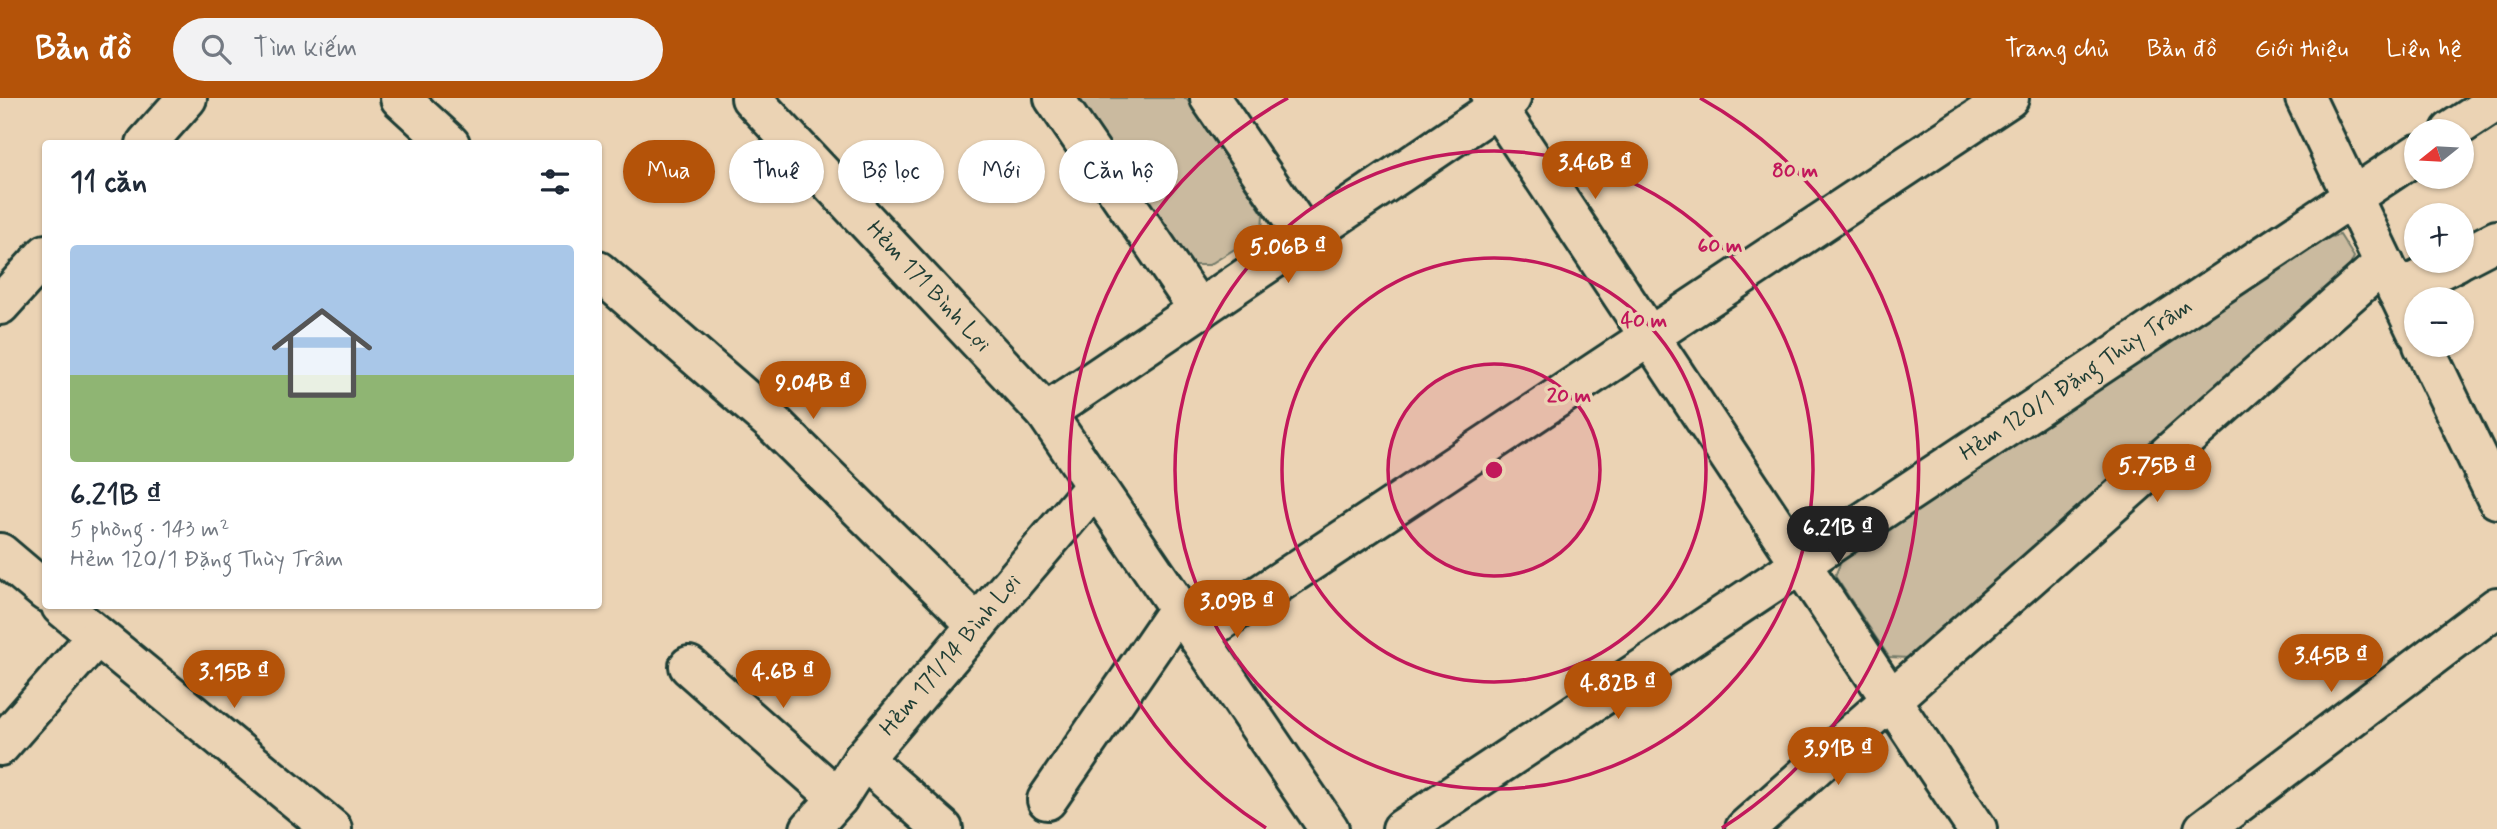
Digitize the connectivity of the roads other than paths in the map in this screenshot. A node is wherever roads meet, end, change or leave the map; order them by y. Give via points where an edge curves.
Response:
1 (187, 98) edge
2 (400, 98) edge
3 (751, 98) edge
4 (1054, 98) edge
5 (1210, 98) edge
6 (2009, 98) edge
7 (2305, 98) edge
8 (1500, 101) edge
9 (2497, 101) edge
10 (2469, 119) edge
11 (150, 140) edge
12 (446, 140) edge
13 (2404, 163) edge
14 (2353, 196) junction
15 (1305, 237) junction
16 (2497, 240) edge
17 (2474, 252) edge
18 (42, 258) edge
19 (2408, 273) edge
20 (602, 274) edge
21 (2391, 277) junction
22 (0, 304) edge
23 (2404, 304) edge
24 (1199, 310) junction
25 (1649, 337) junction
26 (2429, 357) edge
27 (1046, 413) junction
28 (1095, 485) junction
29 (2497, 499) edge
30 (0, 553) edge
31 (1800, 564) junction
32 (42, 589) edge
33 (2497, 607) edge
34 (65, 609) edge
35 (1189, 622) junction
36 (977, 625) junction
37 (97, 636) junction
38 (689, 666) dead end
39 (1891, 700) junction
40 (0, 746) edge
41 (863, 759) junction
42 (838, 798) junction
43 (1047, 800) dead end
44 (332, 829) edge
45 (810, 829) edge
46 (943, 829) edge
47 (1329, 829) edge
48 (1402, 829) edge
49 (1745, 829) edge
50 (1977, 829) edge
51 (2204, 829) edge

1 - 11 street
2 - 12 street
3 - 27 street, Hẻm 171 Bình Lợi
4 - 24 street
5 - 15 street
6 - 25 street
7 - 14 street
8 - 15 street
8 - 25 street
9 - 10 street
13 - 14 street, Hẻm 120/1 Đặng Thùy Trâm
14 - 21 street
14 - 31 street, Hẻm 120/1 Đặng Thùy Trâm
15 - 24 street
16 - 17 street
18 - 22 street
19 - 21 street
20 - 36 street via 775,425
21 - 23 street
21 - 39 street
24 - 27 street
25 - 31 street
25 - 35 street
26 - 29 street
27 - 28 street, Hẻm 171 Bình Lợi
28 - 35 street, Hẻm 171 Bình Lợi
28 - 36 street, Hẻm 171/14 Bình Lợi
30 - 32 street
31 - 39 street
31 - 48 street, Hẻm 120/1 Đặng Thùy Trâm
33 - 51 street
34 - 37 street
35 - 43 street
35 - 47 street, Hẻm 171 Bình Lợi
36 - 41 street, Hẻm 171/14 Bình Lợi
37 - 40 street
37 - 44 street
38 - 42 street
39 - 49 street
39 - 50 street
41 - 42 street, Hẻm 171/14 Bình Lợi
41 - 46 street
42 - 45 street, Hẻm 171/14 Bình Lợi

